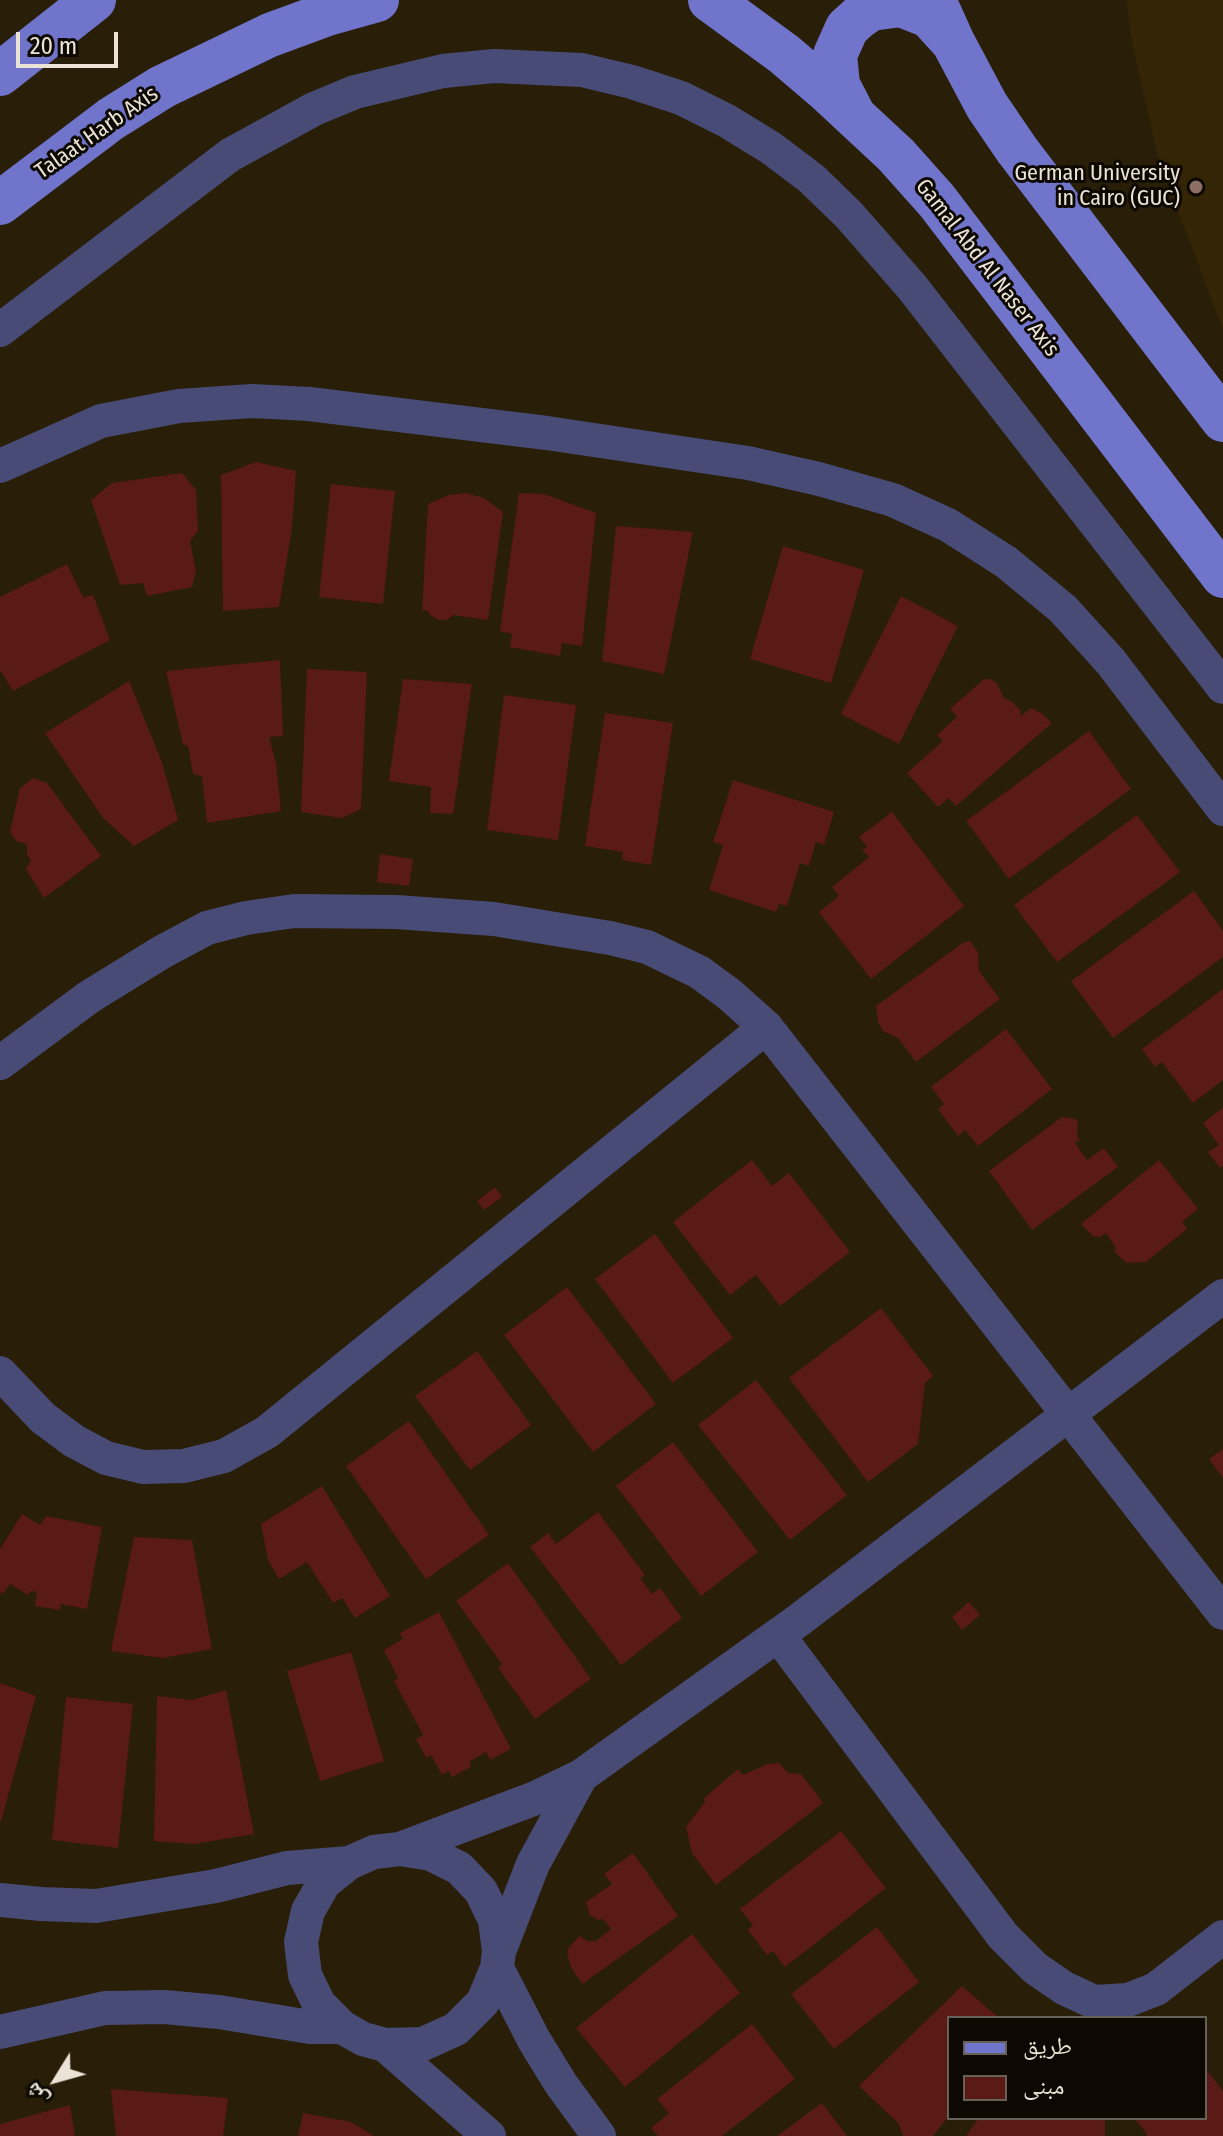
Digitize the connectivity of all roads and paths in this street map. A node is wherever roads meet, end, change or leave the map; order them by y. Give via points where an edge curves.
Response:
1 (94, 0) edge
2 (296, 0) edge
3 (377, 0) edge
4 (710, 0) edge
5 (934, 0) edge
6 (270, 35) junction
7 (953, 42) junction
8 (0, 74) edge
9 (853, 114) junction
10 (0, 203) edge
11 (0, 330) edge
12 (1223, 420) edge
13 (0, 466) edge
14 (1223, 576) edge
15 (1223, 687) edge
16 (1223, 809) edge
17 (766, 1027) junction
18 (0, 1063) edge
19 (1223, 1296) edge
20 (0, 1373) edge
21 (1069, 1414) junction
22 (1223, 1613) edge
23 (778, 1635) junction
24 (581, 1776) junction
25 (400, 1849) junction
26 (349, 1863) junction
27 (0, 1900) edge
28 (1223, 1937) edge
29 (498, 1959) junction
30 (342, 2027) junction
31 (0, 2032) edge
32 (385, 2045) junction
33 (489, 2136) edge
34 (599, 2136) edge

1 - 8 main road
2 - 6 main road
3 - 6 main road, Talaat Harb Axis
4 - 9 main road, Gamal Abd Al Naser Axis
5 - 7 main road
6 - 10 main road, Talaat Harb Axis via 162,87
7 - 9 main road via 941,26 901,5 871,9 858,18 847,28 835,55 838,85
7 - 12 main road via 1017,150
9 - 14 main road, Gamal Abd Al Naser Axis via 976,248
11 - 15 street via 230,155 355,92 428,73 494,66 582,70 632,82 727,121 792,163 849,215 912,287
13 - 16 street via 101,421 179,406 252,401 547,433 819,479 893,500 948,525 1006,562 1063,609 1111,662
17 - 18 street via 699,972 647,947 494,919 294,911 246,918 196,934 89,997
17 - 20 street via 278,1423 224,1456 184,1466 143,1467 106,1458 43,1418
17 - 21 street
19 - 21 street
21 - 22 street
21 - 23 street
23 - 24 street
23 - 28 street via 1003,1936 1064,1988 1094,2002 1128,2000 1156,1989
24 - 25 street
24 - 29 street via 533,1864
25 - 26 street
25 - 29 street via 431,1854 459,1868 481,1891 495,1920
26 - 27 street via 287,1868 96,1906
26 - 30 street via 324,1883 308,1911 301,1942 305,1975 319,2004
29 - 32 street via 483,2002 456,2029 423,2044
29 - 34 street via 561,2084
30 - 31 street via 164,2007 105,2008
30 - 32 street
32 - 33 street

